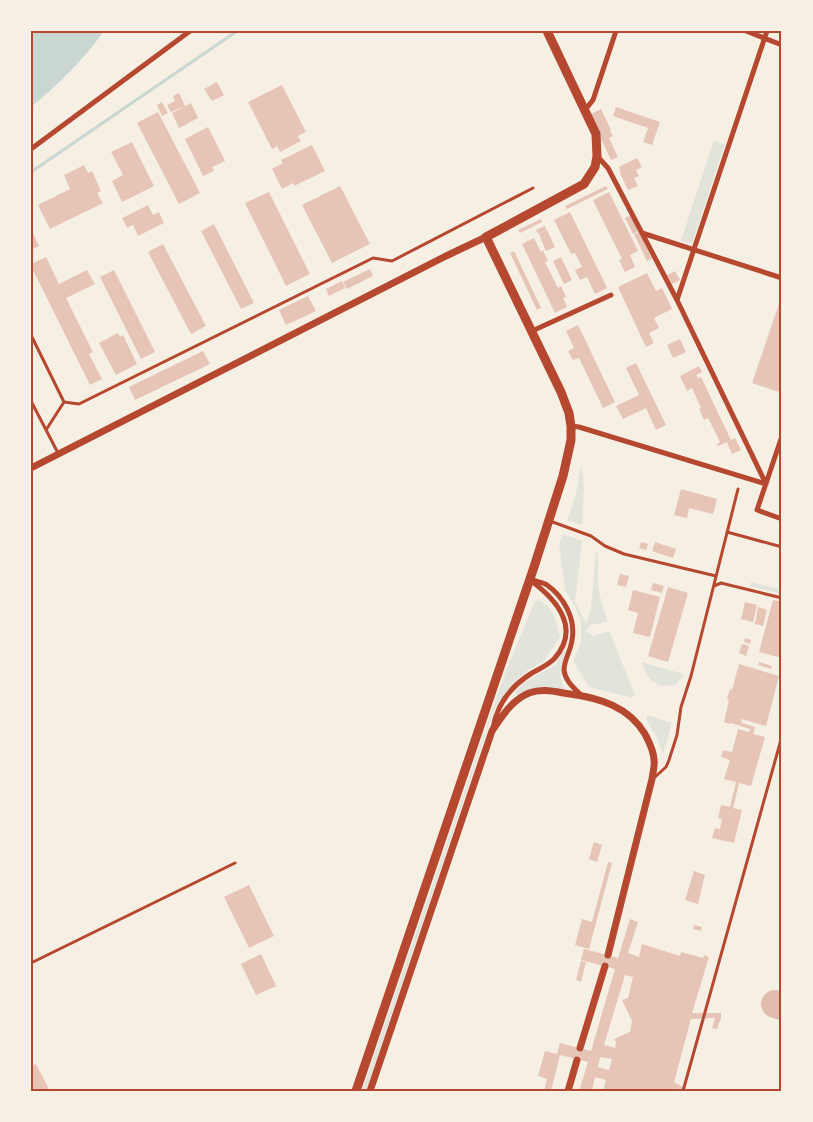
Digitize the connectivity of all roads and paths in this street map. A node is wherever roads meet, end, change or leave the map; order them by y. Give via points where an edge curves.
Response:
1 (190, 31) edge
2 (547, 31) edge
3 (616, 31) edge
4 (746, 31) edge
5 (767, 31) edge
6 (765, 39) junction
7 (782, 45) edge
8 (585, 110) junction
9 (31, 149) edge
10 (597, 156) junction
11 (533, 188) dead end
12 (642, 233) junction
13 (486, 237) junction
14 (694, 250) junction
15 (782, 278) edge
16 (611, 295) dead end
17 (677, 300) junction
18 (532, 331) junction
19 (31, 336) edge
20 (31, 401) edge
21 (64, 402) junction
22 (571, 426) junction
23 (46, 430) junction
24 (782, 436) edge
25 (59, 454) junction
26 (31, 468) edge
27 (766, 484) junction
28 (738, 488) dead end
29 (782, 519) edge
30 (549, 521) junction
31 (727, 532) junction
32 (782, 547) edge
33 (716, 576) junction
34 (530, 580) junction
35 (713, 586) junction
36 (782, 598) edge
37 (582, 696) junction
38 (492, 731) junction
39 (782, 736) edge
40 (652, 779) junction
41 (235, 863) dead end
42 (608, 956) dead end
43 (31, 963) edge
44 (605, 966) dead end
45 (580, 1048) dead end
46 (577, 1060) dead end
47 (356, 1091) edge
48 (370, 1091) edge
49 (568, 1091) edge
50 (683, 1091) edge

1 - 9 street
2 - 8 main road
3 - 8 street via 594,100
4 - 6 street
5 - 6 street
6 - 7 street
6 - 14 street
8 - 10 main road via 596,134
10 - 12 street via 608,168
10 - 13 main road via 595,167 584,184
11 - 21 lane via 392,261 372,258 79,404
12 - 14 street
12 - 17 street
13 - 18 main road
13 - 25 street
14 - 15 street
14 - 17 street
16 - 18 street
17 - 27 street
18 - 22 main road via 561,392
19 - 21 lane
20 - 23 lane
21 - 23 lane
22 - 27 street
22 - 30 main road via 568,456
23 - 25 lane
24 - 27 street
25 - 26 street
27 - 29 street via 757,510
28 - 31 lane
30 - 33 lane via 591,536 624,554
30 - 34 main road
31 - 32 lane
31 - 33 lane
33 - 35 lane
34 - 37 street via 546,584 562,600 569,613 573,629 564,670 570,685
34 - 38 street via 557,604 565,622 565,639 553,660 522,680 508,694 495,714
34 - 47 main road
35 - 36 lane via 721,583
35 - 40 lane via 670,760
37 - 38 street via 546,690 528,694 509,708
37 - 40 street via 615,705 635,721 653,751
38 - 48 street
39 - 50 lane
40 - 42 street
41 - 43 lane
44 - 45 street
46 - 49 street

